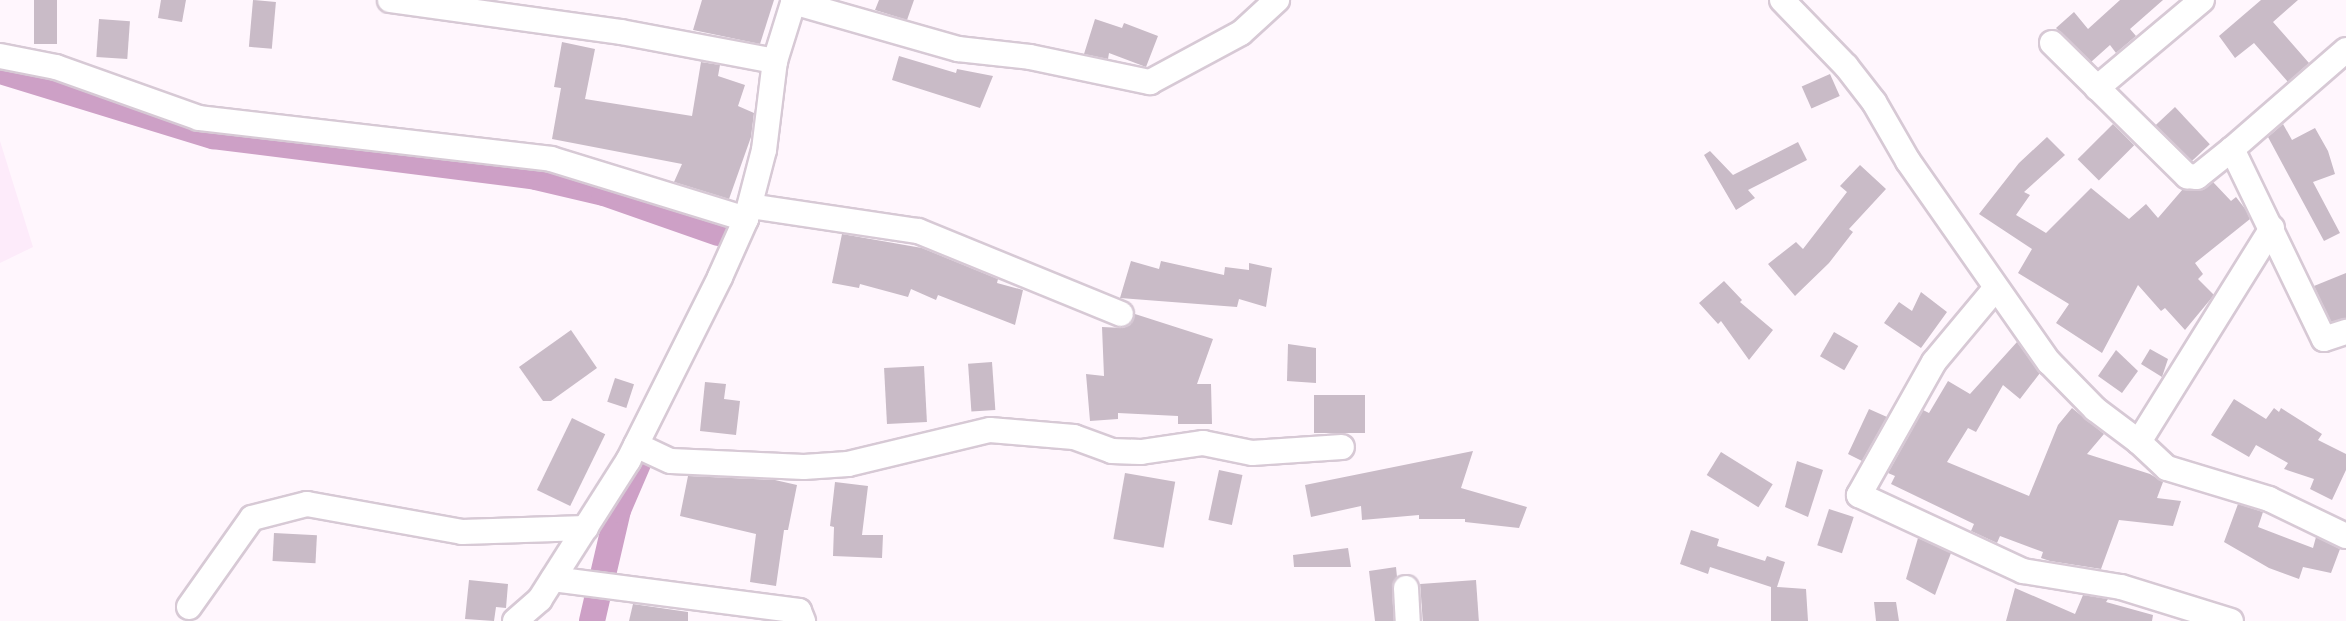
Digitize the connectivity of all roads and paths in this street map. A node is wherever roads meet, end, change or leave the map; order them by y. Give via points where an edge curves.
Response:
1 (390, 0) edge
2 (1277, 0) edge
3 (1782, 0) edge
4 (2202, 0) edge
5 (793, 1) edge
6 (2052, 43) dead end
7 (2346, 50) edge
8 (0, 56) edge
9 (776, 61) junction
10 (2097, 88) junction
11 (2232, 148) junction
12 (748, 212) junction
13 (2272, 228) junction
14 (1995, 289) junction
15 (1120, 314) dead end
16 (2346, 332) edge
17 (2139, 442) junction
18 (636, 445) junction
19 (1342, 447) dead end
20 (586, 528) junction
21 (2346, 536) edge
22 (553, 579) junction
23 (1406, 588) dead end
24 (189, 607) dead end
25 (515, 621) edge
26 (803, 621) edge
27 (1408, 621) edge
28 (2231, 621) edge

1 - 9 street via 621,32
2 - 5 street via 1241,33 1149,82 1030,57 958,49
3 - 14 street via 1846,66 1874,102 1908,161
4 - 10 street
5 - 9 street
6 - 10 street
7 - 11 street
8 - 12 street via 56,67 199,118 551,159
9 - 12 street via 764,150
10 - 11 street via 2187,176 2198,177
11 - 13 street
12 - 15 street via 918,231
12 - 18 street
13 - 16 street via 2324,339
13 - 17 street
14 - 17 street via 2049,362 2095,409
14 - 28 street via 1934,362 1859,495 2023,571 2121,586 2197,607
17 - 21 street via 2167,468 2269,499
18 - 19 street via 671,460 804,467 848,464 990,430 1074,436 1112,451 1131,452 1203,443 1252,453
18 - 20 street
20 - 22 street
20 - 24 street via 462,531 307,504 252,518
22 - 25 street via 540,599
22 - 26 street via 799,611
23 - 27 street

